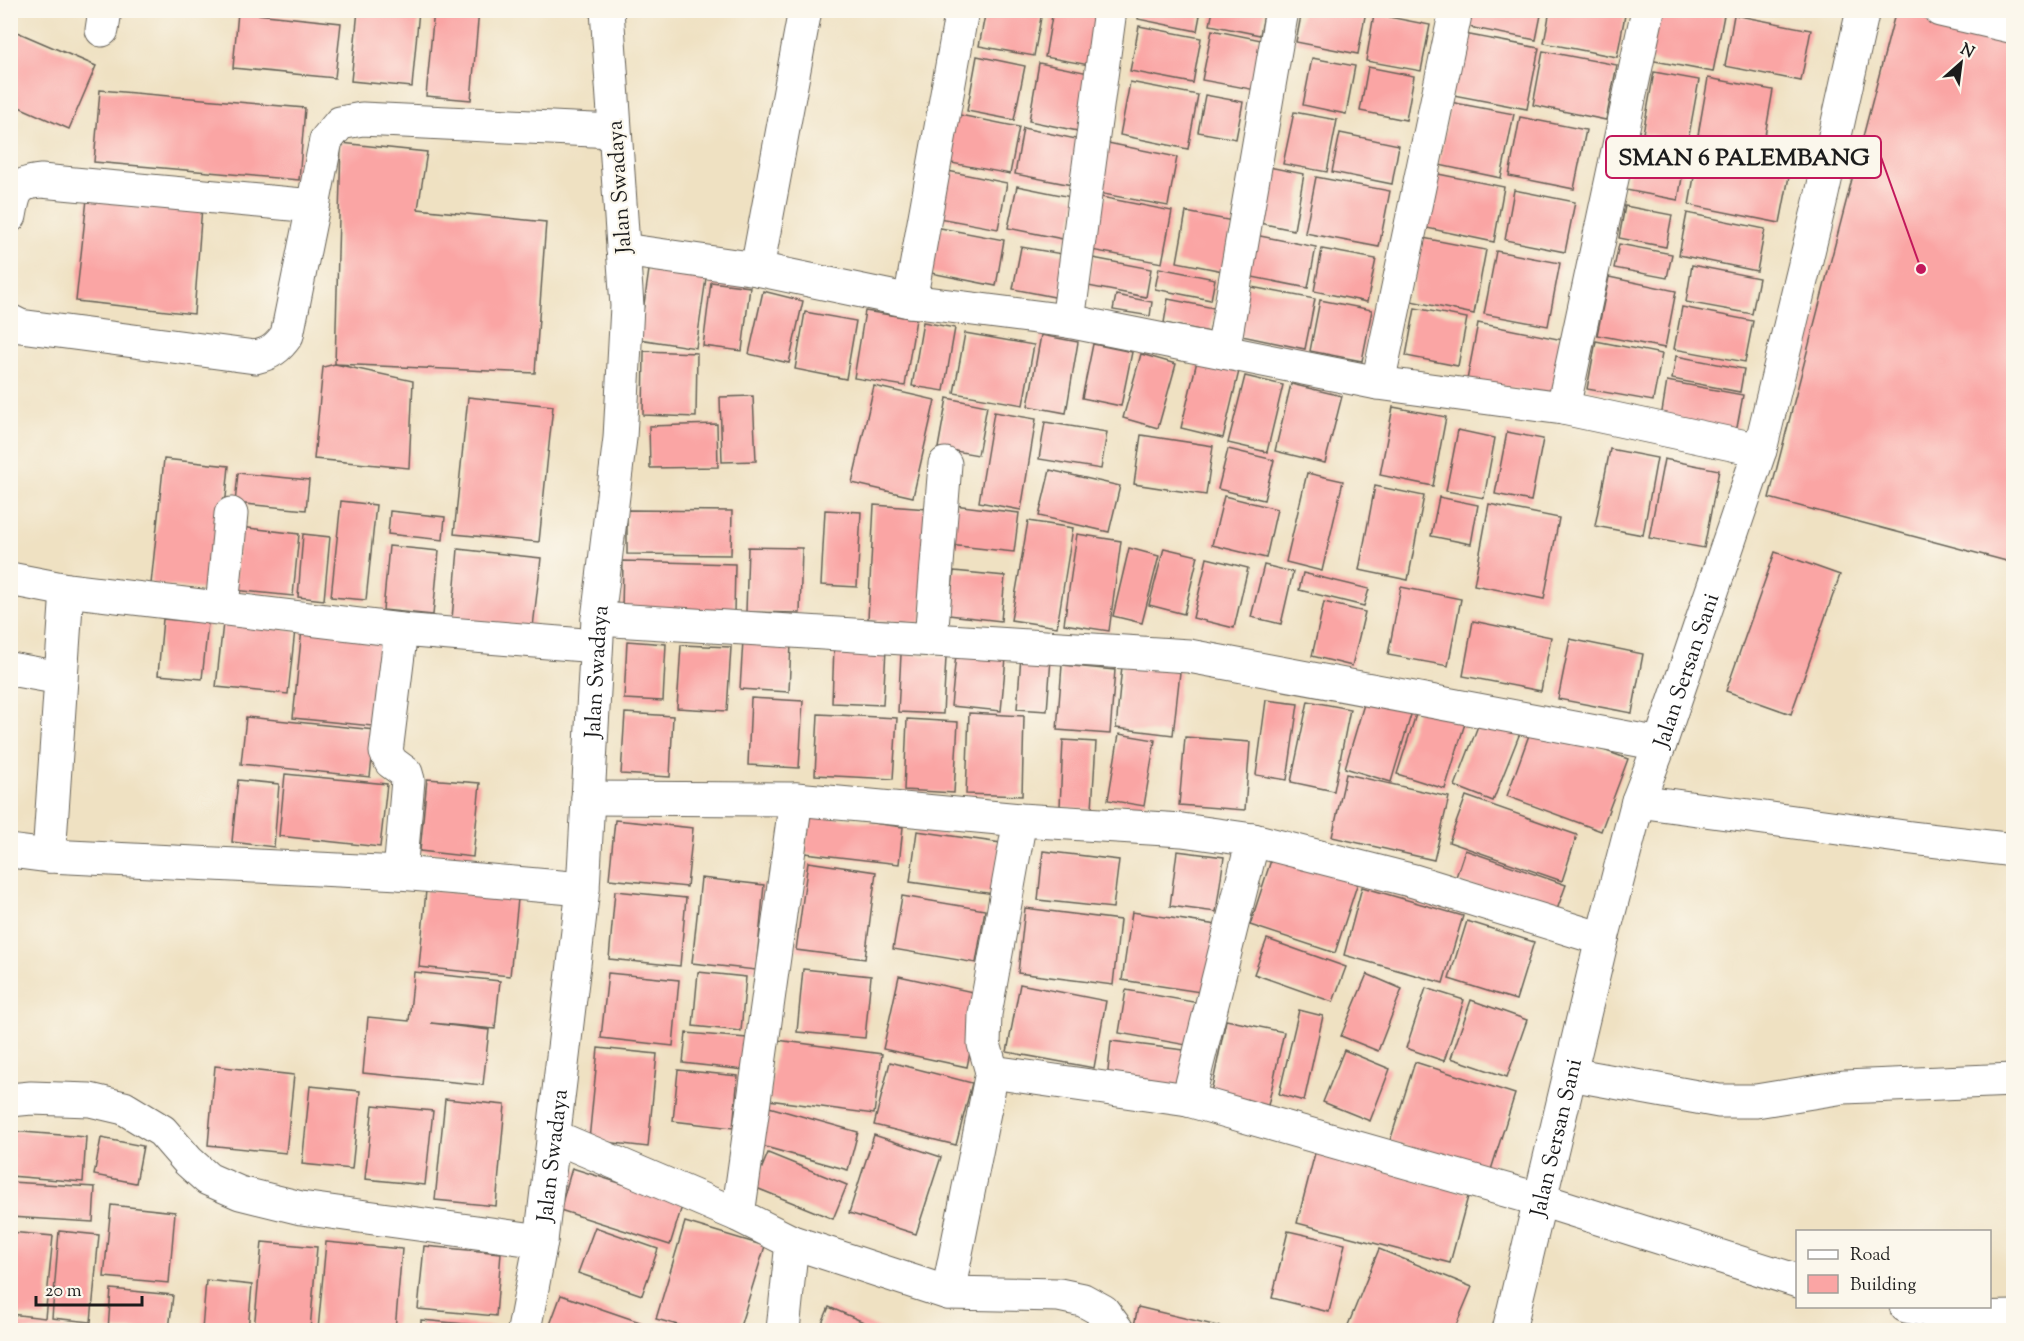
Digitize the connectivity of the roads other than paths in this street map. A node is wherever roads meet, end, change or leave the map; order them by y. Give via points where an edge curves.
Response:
1 (607, 10) edge
2 (805, 10) edge
3 (962, 10) edge
4 (1110, 10) edge
5 (1282, 10) edge
6 (1456, 10) edge
7 (1648, 10) edge
8 (1863, 10) edge
9 (1940, 10) edge
10 (2013, 27) edge
11 (614, 131) junction
12 (313, 206) junction
13 (10, 216) edge
14 (623, 250) junction
15 (757, 268) junction
16 (910, 301) junction
17 (10, 321) edge
18 (1068, 321) junction
19 (1223, 352) junction
20 (1378, 383) junction
21 (1563, 408) junction
22 (1760, 450) junction
23 (945, 464) dead end
24 (231, 514) dead end
25 (10, 579) edge
26 (67, 590) junction
27 (222, 607) junction
28 (401, 630) junction
29 (597, 632) junction
30 (930, 640) junction
31 (10, 669) edge
32 (61, 678) junction
33 (1660, 744) junction
34 (588, 798) junction
35 (796, 799) junction
36 (1638, 801) junction
37 (1020, 820) junction
38 (1254, 840) junction
39 (2013, 850) edge
40 (10, 851) edge
41 (49, 856) junction
42 (400, 873) junction
43 (583, 889) junction
44 (1602, 939) junction
45 (992, 1072) junction
46 (1570, 1074) junction
47 (2013, 1080) edge
48 (10, 1100) edge
49 (1188, 1100) junction
50 (553, 1136) junction
51 (1541, 1200) junction
52 (738, 1215) junction
53 (541, 1241) junction
54 (792, 1242) junction
55 (1796, 1281) edge
56 (948, 1293) junction
57 (1910, 1308) edge
58 (2013, 1317) edge
59 (1935, 1321) edge
60 (524, 1330) edge
61 (783, 1330) edge
62 (1117, 1330) edge
63 (1509, 1330) edge

1 - 11 street, Jalan Swadaya
2 - 15 street
3 - 16 street
4 - 18 street
5 - 19 street
6 - 20 street
7 - 21 street
8 - 22 street, Jalan Sersan Sani
9 - 10 street
11 - 12 street via 362,119 340,123 326,140
11 - 14 street, Jalan Swadaya
12 - 13 street via 41,181 19,188
12 - 17 street via 287,335 268,354 255,357 20,326
14 - 15 street
14 - 29 street, Jalan Swadaya via 627,306 620,438
15 - 16 street
16 - 18 street
18 - 19 street
19 - 20 street
20 - 21 street
21 - 22 street
22 - 33 street, Jalan Sersan Sani
23 - 30 street
24 - 27 street
25 - 26 street
26 - 27 street
26 - 32 street
27 - 28 street
28 - 29 street
28 - 42 street via 386,752 408,780
29 - 30 street
29 - 34 street, Jalan Swadaya
30 - 33 street via 1189,656
31 - 32 street
32 - 41 street
33 - 36 street, Jalan Sersan Sani
34 - 35 street
34 - 43 street, Jalan Swadaya
35 - 37 street
35 - 52 street
36 - 39 street
36 - 44 street, Jalan Sersan Sani
37 - 38 street via 1182,830
37 - 45 street via 985,1014 984,1044
38 - 44 street via 1414,881
38 - 49 street
40 - 41 street
41 - 42 street
42 - 43 street
43 - 50 street, Jalan Swadaya
44 - 46 street, Jalan Sersan Sani
45 - 49 street
45 - 56 street
46 - 47 street via 1719,1101 1756,1101 1844,1087
46 - 51 street, Jalan Sersan Sani
48 - 53 street via 90,1100 124,1108 162,1131 208,1179 250,1195 301,1208
49 - 51 street
50 - 52 street
50 - 53 street, Jalan Swadaya
51 - 55 street
51 - 63 street, Jalan Sersan Sani
52 - 54 street
53 - 60 street, Jalan Swadaya
54 - 56 street
54 - 61 street
56 - 62 street via 1059,1295 1083,1300 1103,1311
57 - 59 street
58 - 59 street

